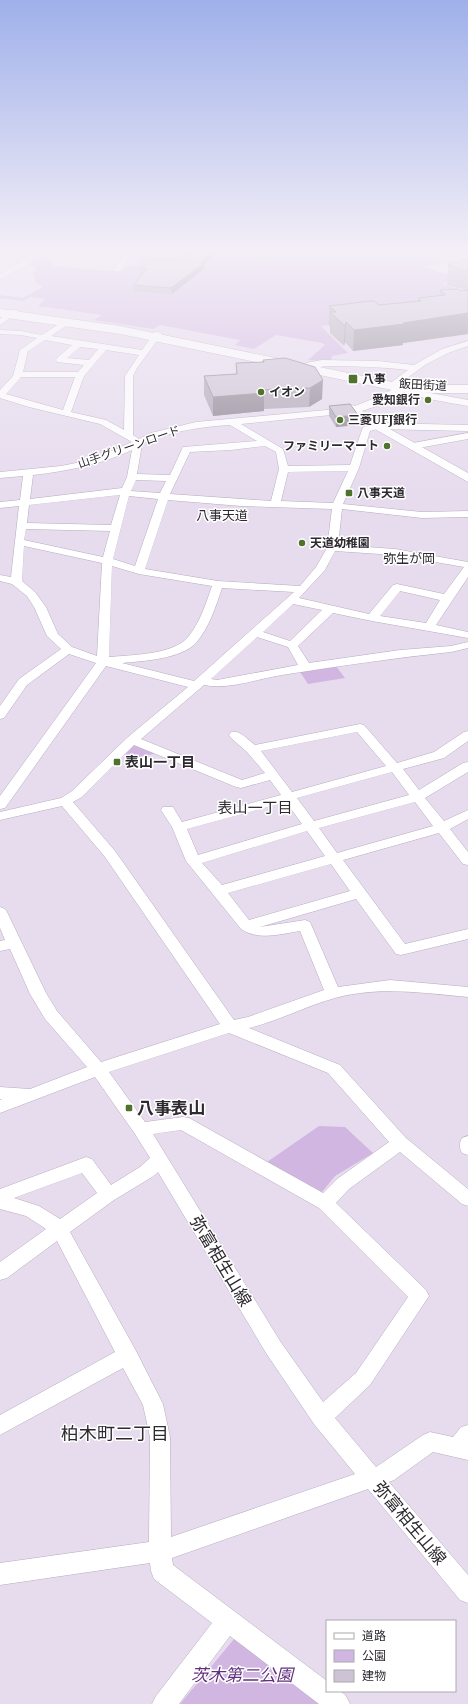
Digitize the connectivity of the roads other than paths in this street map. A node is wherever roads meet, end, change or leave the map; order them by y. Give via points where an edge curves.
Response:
1 (0, 332) edge
2 (53, 332) edge
3 (132, 332) edge
4 (137, 332) edge
5 (156, 335) junction
6 (43, 338) junction
7 (468, 343) edge
8 (78, 344) junction
9 (468, 347) edge
10 (104, 348) junction
11 (145, 353) junction
12 (90, 363) junction
13 (309, 365) junction
14 (416, 368) junction
15 (20, 374) junction
16 (80, 375) junction
17 (399, 385) junction
18 (468, 386) edge
19 (468, 389) edge
20 (0, 395) edge
21 (468, 403) edge
22 (352, 408) junction
23 (66, 413) junction
24 (231, 421) junction
25 (377, 426) junction
26 (468, 428) edge
27 (468, 436) edge
28 (133, 439) junction
29 (264, 443) junction
30 (413, 446) junction
31 (354, 468) junction
32 (284, 469) junction
33 (0, 470) edge
34 (28, 473) junction
35 (0, 475) edge
36 (132, 477) junction
37 (172, 478) junction
38 (468, 478) edge
39 (126, 492) junction
40 (164, 495) junction
41 (25, 502) junction
42 (275, 504) junction
43 (0, 505) edge
44 (337, 506) junction
45 (468, 514) edge
46 (21, 526) junction
47 (116, 528) junction
48 (19, 542) junction
49 (332, 548) junction
50 (107, 561) junction
51 (468, 565) edge
52 (468, 569) edge
53 (139, 571) junction
54 (0, 578) edge
55 (16, 582) junction
56 (218, 584) junction
57 (303, 590) junction
58 (447, 598) junction
59 (292, 600) junction
60 (330, 609) junction
61 (372, 618) junction
62 (429, 627) junction
63 (255, 633) junction
64 (468, 635) edge
65 (292, 645) junction
66 (468, 645) edge
67 (68, 649) junction
68 (103, 662) junction
69 (306, 668) junction
70 (199, 683) junction
71 (0, 715) edge
72 (235, 735) dead end
73 (468, 735) edge
74 (132, 740) junction
75 (252, 750) junction
76 (468, 766) edge
77 (395, 768) junction
78 (272, 775) junction
79 (288, 796) junction
80 (417, 797) junction
81 (65, 801) junction
82 (0, 805) edge
83 (168, 810) dead end
84 (468, 814) edge
85 (0, 816) edge
86 (310, 826) junction
87 (179, 827) junction
88 (442, 828) junction
89 (334, 859) junction
90 (192, 860) junction
91 (468, 860) edge
92 (219, 891) junction
93 (359, 893) junction
94 (0, 912) edge
95 (246, 926) junction
96 (468, 934) edge
97 (7, 944) edge
98 (468, 992) edge
99 (333, 993) junction
100 (230, 1027) junction
101 (98, 1068) junction
102 (0, 1093) edge
103 (31, 1094) junction
104 (0, 1107) edge
105 (141, 1129) junction
106 (468, 1142) edge
107 (400, 1143) junction
108 (468, 1148) edge
109 (159, 1160) junction
110 (108, 1195) junction
111 (0, 1196) edge
112 (468, 1199) edge
113 (0, 1202) edge
114 (325, 1203) junction
115 (60, 1230) junction
116 (0, 1272) edge
117 (128, 1355) junction
118 (321, 1417) junction
119 (0, 1426) edge
120 (465, 1444) edge
121 (372, 1479) junction
122 (160, 1551) junction
123 (0, 1574) edge
124 (468, 1592) edge
125 (228, 1620) junction
126 (164, 1704) edge
127 (338, 1704) edge

1 - 6 street
2 - 6 street
3 - 5 highway, 飯田街道
4 - 5 highway, 飯田街道
5 - 11 street
5 - 13 highway, 飯田街道
5 - 17 highway, 飯田街道
6 - 8 street
6 - 15 street via 24,350
7 - 14 street
8 - 10 street
8 - 12 street via 60,360
9 - 17 street via 428,365
10 - 11 street
10 - 12 street
11 - 28 street via 129,376
12 - 16 street
13 - 14 street via 378,364
13 - 17 highway, 飯田街道
14 - 17 street
15 - 16 street
15 - 20 street
16 - 23 street
17 - 18 highway, 飯田街道
17 - 19 highway, 飯田街道
17 - 21 street via 412,392
17 - 22 main road via 393,395 379,402
20 - 23 street
22 - 24 street, 山手グリーンロード
22 - 25 main road
22 - 28 street, 山手グリーンロード via 197,421 164,428
23 - 28 street via 103,422
24 - 28 street, 山手グリーンロード via 181,428
24 - 29 street
25 - 26 street
25 - 30 main road
25 - 31 street via 366,429
27 - 30 street
28 - 33 street, 山手グリーンロード via 103,454 75,462
28 - 34 street, 山手グリーンロード via 126,449 94,462
28 - 36 street
29 - 32 street via 280,451
29 - 37 street via 186,449 184,460
30 - 38 main road
31 - 32 street
31 - 44 street
32 - 42 street
34 - 35 street, 山手グリーンロード
34 - 41 street
36 - 37 street
36 - 39 street
37 - 40 street
39 - 40 street
39 - 41 street
39 - 47 street
40 - 42 street
40 - 53 street
41 - 43 street
41 - 46 street
42 - 44 street
44 - 45 street via 422,515
44 - 49 street
46 - 47 street
46 - 48 street
47 - 50 street
48 - 50 street
48 - 55 street
49 - 51 street via 395,552
49 - 57 street via 321,568
50 - 53 street
50 - 68 street
52 - 58 street
53 - 56 street
54 - 55 street
55 - 67 street via 31,594 40,607 52,636
56 - 57 street
56 - 68 street via 208,611 191,641 167,654
57 - 59 street
58 - 61 street via 397,587
58 - 62 street
59 - 60 street
59 - 63 street
60 - 61 street
60 - 65 street
61 - 62 street
62 - 64 street
63 - 65 street
63 - 70 street
65 - 69 street
66 - 69 street
67 - 68 street
67 - 71 street via 23,682
68 - 70 street
68 - 82 street
69 - 70 street via 218,684
70 - 74 street
72 - 75 street
73 - 77 street via 439,755
74 - 78 street via 241,784
74 - 81 street via 77,794
75 - 77 street via 360,728
75 - 78 street
76 - 80 street
77 - 79 street
77 - 80 street
78 - 79 street
79 - 86 street
79 - 87 street
80 - 86 street
80 - 88 street
81 - 85 street
81 - 100 street via 110,854
83 - 87 street
84 - 88 street
86 - 89 street
86 - 90 street
87 - 90 street
88 - 89 street
88 - 91 street
89 - 92 street
89 - 93 street
90 - 92 street
92 - 95 street
93 - 95 street
93 - 96 street via 401,950
94 - 97 street, 弥富相生山線
95 - 99 street via 262,932 305,925
97 - 101 street, 弥富相生山線 via 51,1015
98 - 99 street via 390,985
99 - 100 street
100 - 101 street
100 - 107 street via 334,1070
101 - 103 street
101 - 105 street, 弥富相生山線
102 - 103 street
103 - 104 street
105 - 109 street, 弥富相生山線
105 - 114 street via 183,1123
106 - 108 street
107 - 112 street
107 - 114 street via 343,1184
109 - 110 street via 146,1172
109 - 118 street, 弥富相生山線 via 273,1347
110 - 111 street via 86,1164
110 - 115 street
113 - 115 street via 24,1206 50,1220
114 - 118 street via 419,1296 363,1379
115 - 116 street
115 - 117 street
117 - 119 street
117 - 122 street via 153,1404 160,1437
118 - 121 street, 弥富相生山線
120 - 121 street via 430,1442 387,1473
121 - 122 street
121 - 124 street, 弥富相生山線
122 - 123 street
122 - 125 street via 162,1571
125 - 126 street
125 - 127 street

